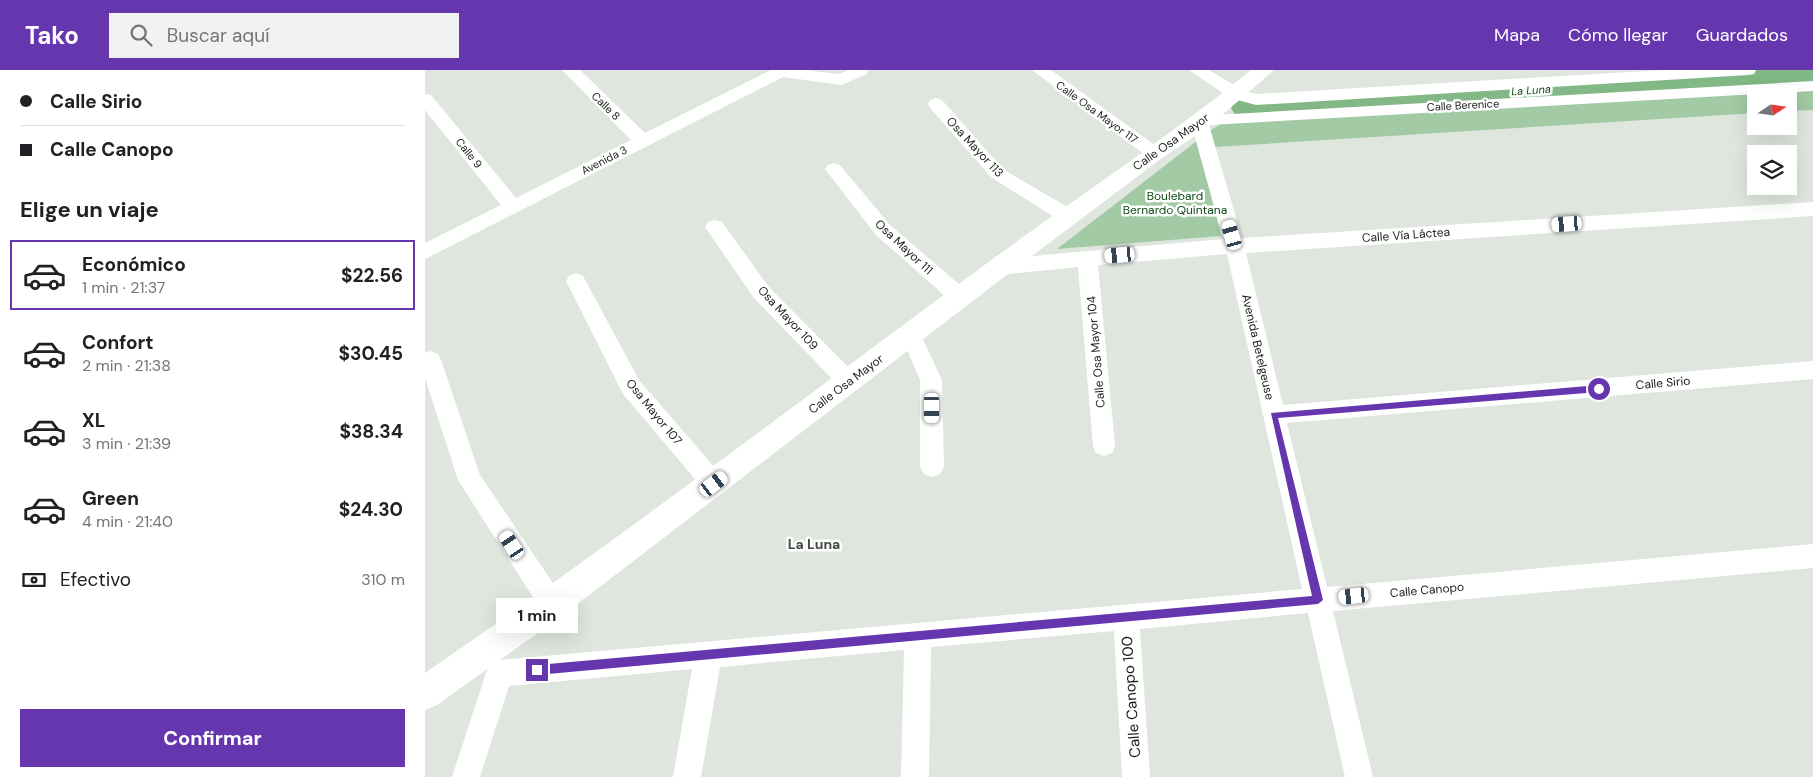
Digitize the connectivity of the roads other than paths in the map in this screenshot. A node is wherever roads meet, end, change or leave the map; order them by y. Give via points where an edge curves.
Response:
1 (570, 70) edge
2 (741, 70) edge
3 (861, 70) edge
4 (1040, 70) edge
5 (1197, 70) edge
6 (1264, 70) edge
7 (1748, 70) edge
8 (785, 71) edge
9 (759, 84) junction
10 (1813, 86) edge
11 (1235, 94) junction
12 (425, 100) edge
13 (936, 104) dead end
14 (1202, 122) junction
15 (642, 141) junction
16 (1154, 153) junction
17 (834, 169) dead end
18 (513, 207) junction
19 (1809, 214) edge
20 (1069, 217) junction
21 (715, 227) dead end
22 (1235, 246) junction
23 (425, 252) edge
24 (1087, 258) junction
25 (999, 267) junction
26 (576, 281) dead end
27 (959, 297) junction
28 (911, 335) junction
29 (430, 360) dead end
30 (1813, 370) edge
31 (849, 382) junction
32 (1273, 415) junction
33 (1104, 446) dead end
34 (932, 467) dead end
35 (714, 484) junction
36 (1813, 556) edge
37 (1318, 600) junction
38 (552, 604) junction
39 (1126, 618) junction
40 (918, 635) junction
41 (708, 656) junction
42 (494, 661) junction
43 (425, 693) edge
44 (465, 777) edge
45 (687, 777) edge
46 (915, 777) edge
47 (1136, 777) edge
48 (1359, 777) edge

1 - 15 street, Calle 8
2 - 9 street
3 - 8 street via 841,80
4 - 16 street, Calle Osa Mayor 117
5 - 11 street, Calle Berenice
6 - 11 street, Calle Osa Mayor
7 - 11 street, Calle Berenice via 1256,100
8 - 9 street, Avenida 3
9 - 15 street, Avenida 3
10 - 14 street, Calle Berenice
11 - 14 street, Calle Osa Mayor
12 - 18 street, Calle 9
13 - 20 street, Osa Mayor 113 via 998,174
14 - 16 street, Calle Osa Mayor
14 - 22 street, Avenida Betelgeuse
15 - 18 street, Avenida 3
16 - 20 street, Calle Osa Mayor
17 - 27 street, Osa Mayor 111 via 883,230
18 - 23 street, Avenida 3
19 - 22 street, Calle Vía Láctea
20 - 25 street, Calle Osa Mayor
21 - 31 street, Osa Mayor 109 via 761,292
22 - 24 street, Calle Vía Láctea
22 - 32 street, Avenida Betelgeuse
24 - 25 street, Calle Vía Láctea
24 - 33 street, Calle Osa Mayor 104
25 - 27 street, Calle Osa Mayor
26 - 35 street, Osa Mayor 107 via 631,388
27 - 28 street, Calle Osa Mayor
28 - 31 street, Calle Osa Mayor
28 - 34 street via 931,380
29 - 38 street via 471,480
30 - 32 street, Calle Sirio
31 - 35 street, Calle Osa Mayor
32 - 37 street, Avenida Betelgeuse
35 - 38 street, Calle Osa Mayor
36 - 37 street, Calle Canopo
37 - 39 street, Calle Canopo
37 - 48 street, Avenida Betelgeuse
38 - 42 street, Calle Osa Mayor
39 - 40 street, Calle Canopo
39 - 47 street, Calle Canopo 100
40 - 41 street, Calle Canopo
40 - 46 street
41 - 42 street, Calle Canopo
41 - 45 street
42 - 43 street, Calle Osa Mayor
42 - 44 street

